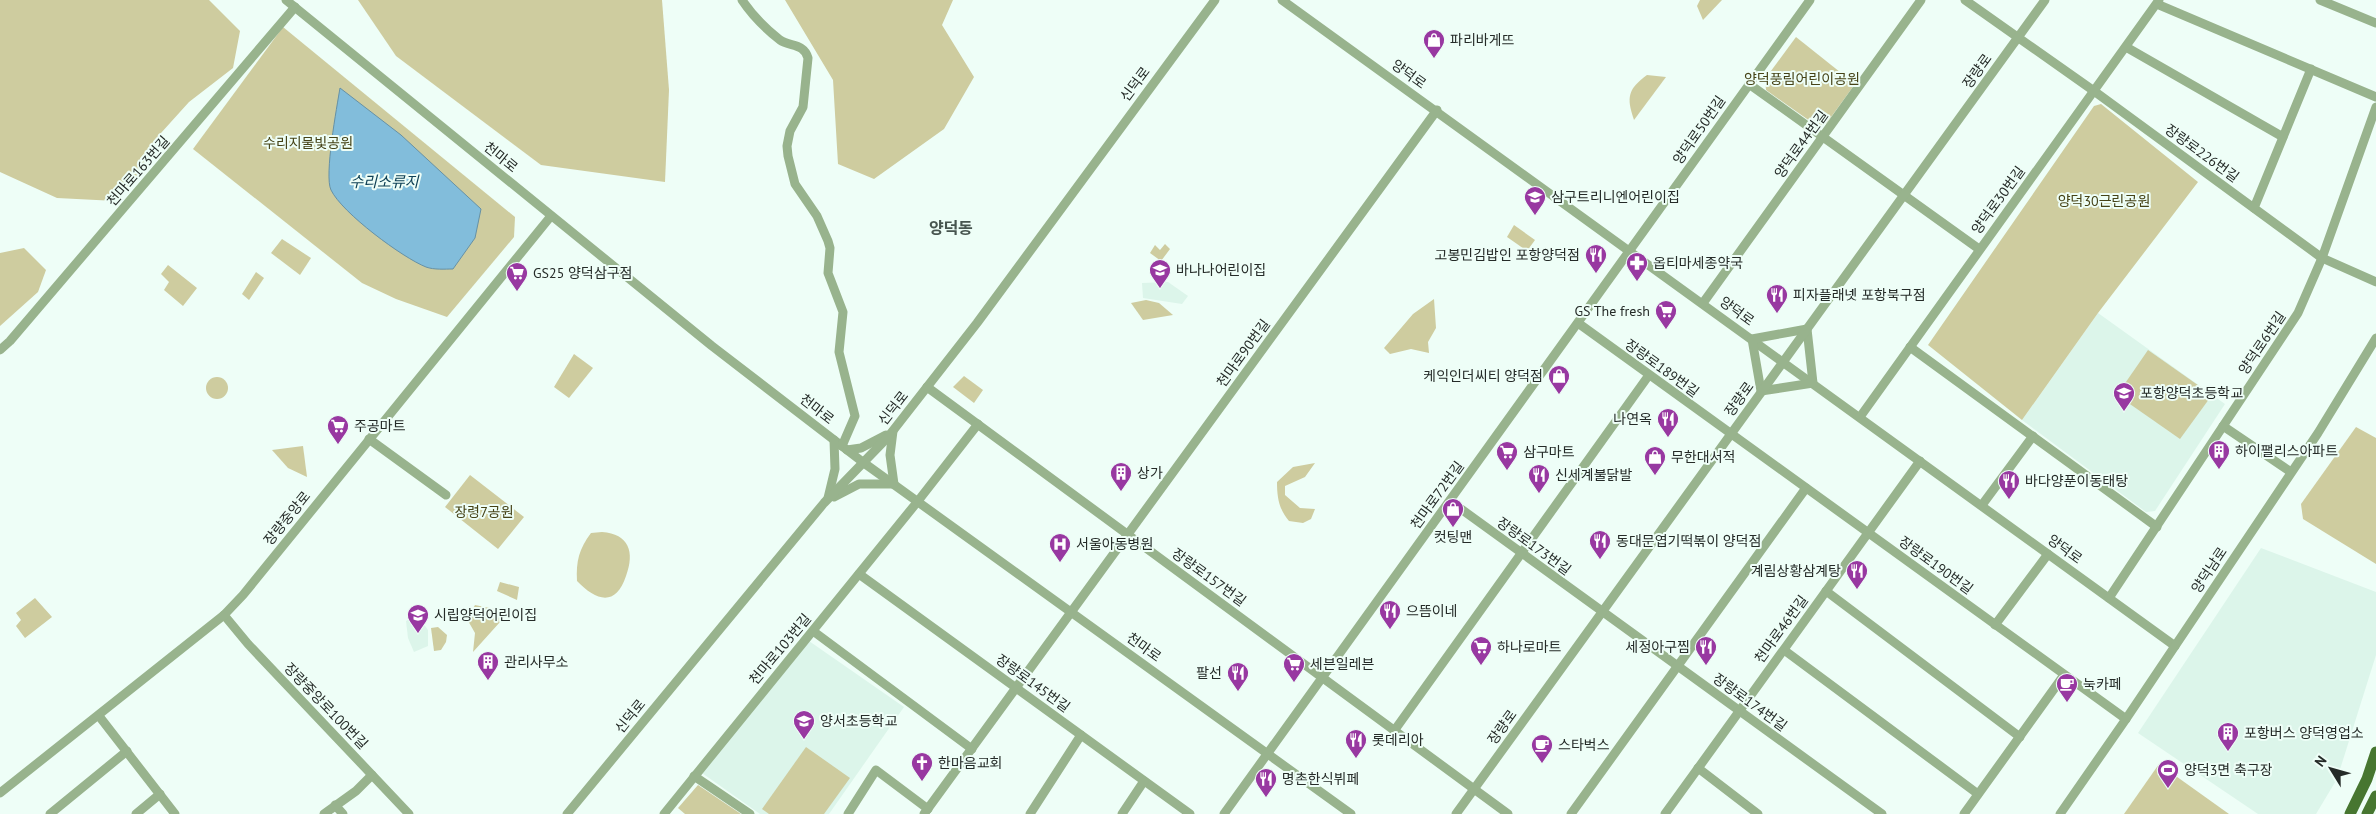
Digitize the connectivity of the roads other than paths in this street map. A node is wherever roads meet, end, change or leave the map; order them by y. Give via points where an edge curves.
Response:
1 (286, 0) edge
2 (742, 0) edge
3 (1215, 0) edge
4 (1282, 0) edge
5 (1810, 0) edge
6 (1921, 0) edge
7 (1965, 0) edge
8 (2044, 0) edge
9 (2320, 0) edge
10 (2158, 2) edge
11 (295, 7) junction
12 (2376, 23) edge
13 (2018, 38) junction
14 (2126, 47) junction
15 (2311, 69) junction
16 (1749, 84) junction
17 (2094, 91) junction
18 (2376, 97) edge
19 (2376, 107) edge
20 (1437, 110) junction
21 (1823, 137) junction
22 (2283, 137) junction
23 (1905, 194) junction
24 (2254, 208) junction
25 (551, 216) junction
26 (1980, 249) junction
27 (1630, 252) junction
28 (2322, 258) junction
29 (2376, 282) edge
30 (1702, 303) junction
31 (1578, 323) junction
32 (1807, 328) junction
33 (2376, 338) edge
34 (1752, 339) junction
35 (1910, 347) junction
36 (0, 350) edge
37 (1783, 361) junction
38 (1649, 375) junction
39 (1813, 383) junction
40 (927, 387) junction
41 (1761, 391) junction
42 (1860, 417) junction
43 (978, 424) junction
44 (2223, 426) junction
45 (893, 431) junction
46 (1730, 434) junction
47 (2033, 436) junction
48 (369, 440) junction
49 (834, 440) junction
50 (844, 448) junction
51 (1920, 461) junction
52 (864, 463) junction
53 (2291, 472) junction
54 (894, 484) junction
55 (1806, 488) junction
56 (446, 495) dead end
57 (827, 500) junction
58 (1450, 501) junction
59 (918, 502) junction
60 (1982, 506) junction
61 (2157, 527) junction
62 (1868, 533) junction
63 (1128, 534) junction
64 (1521, 554) junction
65 (2048, 554) junction
66 (860, 574) junction
67 (1826, 591) junction
68 (2109, 598) junction
69 (1072, 612) junction
70 (1602, 612) junction
71 (224, 615) junction
72 (1995, 626) junction
73 (813, 631) junction
74 (2175, 646) junction
75 (1784, 650) junction
76 (1678, 667) junction
77 (2064, 675) junction
78 (1322, 677) junction
79 (1016, 688) junction
80 (1739, 711) junction
81 (99, 716) junction
82 (2126, 719) junction
83 (1394, 731) junction
84 (1081, 735) junction
85 (2020, 737) junction
86 (972, 750) junction
87 (127, 751) junction
88 (2376, 752) edge
89 (1267, 753) junction
90 (1698, 768) junction
91 (372, 775) junction
92 (694, 776) junction
93 (1144, 781) junction
94 (1474, 789) junction
95 (0, 793) edge
96 (160, 794) junction
97 (1978, 794) junction
98 (2376, 796) edge
99 (335, 805) junction
100 (926, 812) edge
101 (50, 814) edge
102 (136, 814) edge
103 (175, 814) edge
104 (324, 814) edge
105 (344, 814) edge
106 (409, 814) edge
107 (567, 814) edge
108 (664, 814) edge
109 (750, 814) edge
110 (848, 814) edge
111 (1030, 814) edge
112 (1122, 814) edge
113 (1190, 814) edge
114 (1224, 814) edge
115 (1351, 814) edge
116 (1456, 814) edge
117 (1508, 814) edge
118 (1571, 814) edge
119 (1665, 814) edge
120 (1758, 814) edge
121 (1882, 814) edge
122 (1964, 814) edge
123 (2060, 814) edge
124 (2350, 814) edge
125 (2367, 814) edge

1 - 11 street, 천마로
2 - 50 street via 764,26 782,41 800,47 808,58 803,107 788,138 788,156 795,184 828,241 828,273 844,312 839,352 855,416
3 - 40 street, 신덕로
4 - 20 street, 양덕로
5 - 16 street, 양덕로50번길
6 - 21 street, 양덕로44번길
7 - 13 street, 장량로226번길
8 - 13 street, 장량로
9 - 12 street
10 - 14 street, 양덕로30번길
10 - 15 street
11 - 25 street, 천마로
11 - 36 street, 천마로163번길
13 - 17 street, 장량로226번길
13 - 23 street, 장량로
14 - 17 street, 양덕로30번길
14 - 22 street
15 - 18 street
15 - 22 street
16 - 21 street
16 - 27 street, 양덕로50번길
17 - 24 street, 장량로226번길
17 - 26 street, 양덕로30번길
19 - 28 street, 양덕로6번길
20 - 27 street, 양덕로
20 - 63 street, 천마로90번길
21 - 23 street
21 - 30 street, 양덕로44번길
22 - 24 street
23 - 26 street
23 - 32 street, 장량로
24 - 28 street, 장량로226번길
25 - 48 street, 장량중앙로
25 - 49 street, 천마로
26 - 35 street, 양덕로30번길
27 - 30 street, 양덕로
27 - 31 street, 천마로72번길
28 - 29 street, 장량로226번길
28 - 44 street, 양덕로6번길 via 2298,313
30 - 34 street, 양덕로
31 - 38 street, 장량로189번길
31 - 58 street, 천마로72번길
32 - 34 street
32 - 37 street, 장량로
32 - 39 street
33 - 53 street, 양덕남로
34 - 37 street, 양덕로
34 - 41 street
35 - 42 street, 양덕로30번길
35 - 47 street
37 - 39 street, 양덕로
37 - 41 street, 장량로
38 - 46 street, 장량로189번길
38 - 64 street
39 - 41 street
39 - 42 street, 양덕로
40 - 43 street, 장량로157번길
40 - 45 street, 신덕로
41 - 46 street, 장량로
42 - 51 street, 양덕로
43 - 59 street, 천마로103번길
43 - 63 street, 장량로157번길
44 - 53 street
44 - 61 street, 양덕로6번길
45 - 50 street via 861,448
45 - 52 street, 신덕로
45 - 54 street via 890,455
46 - 55 street, 장량로190번길
46 - 70 street, 장량로
47 - 60 street
47 - 61 street
48 - 56 street
48 - 71 street, 장량중앙로
49 - 50 street, 천마로
49 - 57 street via 835,469
50 - 52 street, 천마로
51 - 60 street, 양덕로
51 - 62 street, 천마로46번길
52 - 54 street, 천마로
52 - 57 street, 신덕로
53 - 74 street, 양덕남로
54 - 57 street via 859,484
54 - 59 street, 천마로
55 - 62 street, 장량로190번길
55 - 76 street
57 - 107 street, 신덕로
58 - 64 street, 장량로173번길
58 - 78 street, 천마로72번길
59 - 66 street, 천마로103번길
59 - 69 street, 천마로
60 - 65 street, 양덕로
61 - 68 street, 양덕로6번길
62 - 67 street, 천마로46번길
62 - 72 street, 장량로190번길
63 - 69 street, 천마로90번길
63 - 78 street, 장량로157번길
64 - 70 street, 장량로173번길
64 - 83 street
65 - 68 street, 양덕로
65 - 72 street
66 - 73 street, 천마로103번길
66 - 79 street, 장량로145번길
67 - 75 street, 천마로46번길
67 - 85 street
68 - 74 street, 양덕로
69 - 79 street, 천마로90번길
69 - 89 street, 천마로
70 - 76 street, 장량로174번길
70 - 94 street, 장량로
71 - 81 street, 장량중앙로
71 - 91 street, 장량중앙로100번길
72 - 77 street, 장량로190번길
73 - 86 street
73 - 92 street, 천마로103번길
74 - 82 street, 양덕남로
75 - 80 street, 천마로46번길
75 - 97 street
76 - 80 street, 장량로174번길
76 - 118 street
77 - 82 street, 장량로190번길
77 - 85 street
78 - 83 street, 장량로157번길
78 - 89 street, 천마로72번길
79 - 84 street, 장량로145번길
79 - 86 street, 천마로90번길
80 - 90 street, 천마로46번길
80 - 121 street, 장량로174번길
81 - 87 street
81 - 95 street, 장량중앙로
82 - 123 street, 양덕남로
83 - 94 street, 장량로157번길
84 - 93 street, 장량로145번길
84 - 111 street
85 - 97 street
86 - 100 street, 천마로90번길
87 - 96 street
87 - 101 street
88 - 124 main road
89 - 114 street, 천마로72번길
89 - 115 street, 천마로
90 - 119 street, 천마로46번길
90 - 120 street
91 - 99 street
91 - 106 street, 장량중앙로100번길
92 - 108 street, 천마로103번길
92 - 109 street
93 - 112 street
93 - 113 street, 장량로145번길
94 - 116 street, 장량로
94 - 117 street, 장량로157번길
96 - 102 street
96 - 103 street
97 - 122 street
98 - 125 main road
99 - 104 street
99 - 105 street
100 - 110 street via 876,770

